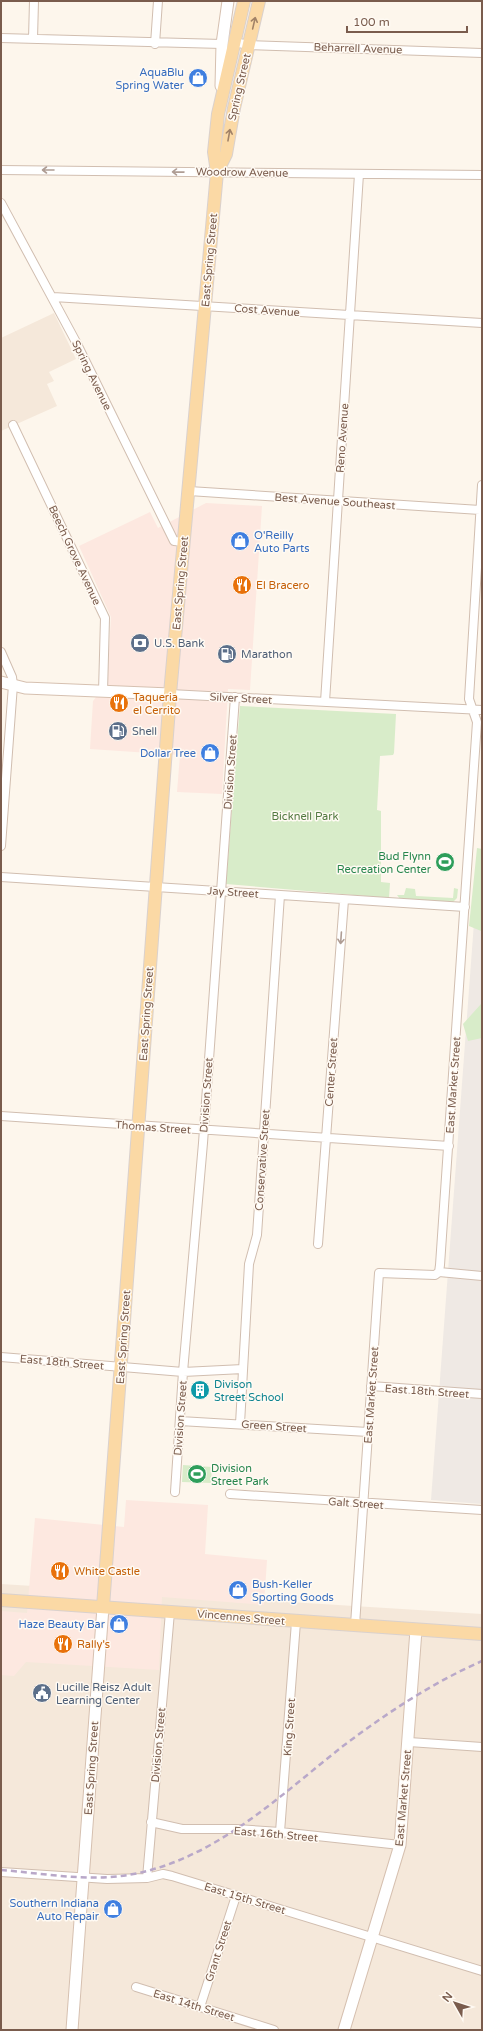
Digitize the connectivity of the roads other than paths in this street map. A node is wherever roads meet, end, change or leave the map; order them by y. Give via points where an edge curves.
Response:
1 (34, 1) edge
2 (158, 1) edge
3 (228, 1) edge
4 (244, 1) edge
5 (259, 1) edge
6 (1, 38) edge
7 (33, 39) junction
8 (234, 42) junction
9 (155, 44) junction
10 (222, 44) junction
11 (249, 44) junction
12 (482, 52) edge
13 (221, 96) junction
14 (1, 170) edge
15 (217, 172) junction
16 (359, 174) junction
17 (482, 175) edge
18 (1, 203) edge
19 (53, 296) junction
20 (205, 306) junction
21 (350, 315) junction
22 (482, 324) edge
23 (13, 425) dead end
24 (482, 485) edge
25 (189, 491) junction
26 (338, 501) junction
27 (480, 510) junction
28 (184, 542) junction
29 (1, 652) edge
30 (1, 682) edge
31 (13, 685) junction
32 (103, 692) junction
33 (170, 694) junction
34 (235, 697) junction
35 (325, 702) junction
36 (472, 709) junction
37 (482, 710) edge
38 (1, 846) edge
39 (1, 877) edge
40 (155, 886) junction
41 (221, 892) junction
42 (280, 895) junction
43 (344, 900) junction
44 (466, 907) junction
45 (1, 1116) edge
46 (138, 1127) junction
47 (204, 1131) junction
48 (264, 1134) junction
49 (327, 1137) junction
50 (449, 1146) junction
51 (318, 1244) dead end
52 (439, 1272) junction
53 (482, 1276) edge
54 (1, 1357) edge
55 (121, 1368) junction
56 (243, 1369) junction
57 (183, 1372) junction
58 (371, 1386) junction
59 (482, 1394) edge
60 (180, 1421) junction
61 (240, 1424) junction
62 (368, 1432) junction
63 (176, 1492) dead end
64 (230, 1494) dead end
65 (363, 1504) junction
66 (482, 1510) edge
67 (1, 1600) edge
68 (104, 1607) junction
69 (170, 1612) junction
70 (296, 1622) junction
71 (355, 1625) junction
72 (416, 1630) junction
73 (482, 1634) edge
74 (409, 1742) junction
75 (482, 1747) edge
76 (151, 1822) junction
77 (280, 1832) junction
78 (400, 1845) junction
79 (1, 1872) edge
80 (83, 1878) junction
81 (147, 1878) junction
82 (236, 1896) junction
83 (372, 1938) junction
84 (482, 1971) edge
85 (136, 1987) dead end
86 (200, 2007) junction
87 (72, 2030) edge
88 (274, 2030) edge
89 (344, 2030) edge

1 - 7 street
2 - 9 street
3 - 10 main road
4 - 8 main road, East Spring Street
11 -> 5 main road, Spring Street
6 - 7 street
7 - 9 street
8 - 11 street, Beharrell Avenue
8 - 13 main road, East Spring Street
9 - 10 street
10 - 13 main road
11 - 12 street, Beharrell Avenue
15 -> 11 main road, Spring Street via 226,154
13 - 15 main road, East Spring Street via 214,152
15 -> 14 street, Woodrow Avenue
15 - 16 street, Woodrow Avenue
15 - 20 main road, East Spring Street
16 - 17 street, Woodrow Avenue
16 - 21 street, Reno Avenue
18 - 19 street, Spring Avenue
19 - 20 street, Cost Avenue
19 - 28 street, Spring Avenue via 173,540
20 - 21 street, Cost Avenue
20 - 25 main road, East Spring Street
21 - 22 street, Cost Avenue
21 - 26 street, Reno Avenue
23 - 32 street, Beech Grove Avenue via 105,618
24 - 27 street, East Market Street
25 - 26 street, Best Avenue Southeast
25 - 28 main road, East Spring Street
26 - 27 street, Best Avenue Southeast
26 - 35 street, Reno Avenue
27 - 36 street, East Market Street via 469,699
28 - 33 main road, East Spring Street
29 - 31 street
30 - 31 main road, Silver Street
31 - 32 main road, Silver Street via 24,688
31 - 38 street
32 - 33 main road, Silver Street
33 - 34 street, Silver Street
33 - 40 main road, East Spring Street
34 - 35 street, Silver Street
34 - 41 street, Division Street
35 - 36 street, Silver Street
36 - 37 street, Silver Street
36 - 44 street, East Market Street via 477,722
39 - 40 street, Jay Street
40 - 41 street, Jay Street
40 - 46 main road, East Spring Street
41 - 42 street, Jay Street
41 - 47 street, Division Street
42 - 43 street, Jay Street
42 - 48 street, Conservative Street
43 - 44 street, Jay Street
43 -> 49 street, Center Street
44 - 50 street, East Market Street
45 - 46 street, Thomas Street
46 - 47 street, Thomas Street
46 - 55 main road, East Spring Street
47 - 48 street, Thomas Street
47 - 57 street, Division Street
48 - 49 street, Thomas Street
48 - 56 street, Conservative Street via 257,1235 249,1264
49 - 50 street, Thomas Street
49 - 51 street, Center Street
50 - 52 street, East Market Street
52 - 53 street
52 - 58 street, East Market Street via 426,1276 379,1272
54 - 55 street, East 18th Street
55 - 57 street, East 18th Street
55 - 68 main road, East Spring Street
56 - 57 street, East 18th Street
56 - 61 street, Conservative Street
57 - 60 street, Division Street
58 - 59 street, East 18th Street
58 - 62 street, East Market Street
60 - 61 street, Green Street
60 - 63 street, Division Street
61 - 62 street, Green Street
62 - 65 street, East Market Street
64 - 65 street, Galt Street
65 - 66 street, Galt Street
65 - 71 street, East Market Street
67 - 68 main road, Vincennes Street
68 - 69 main road, Vincennes Street
68 - 80 main road, East Spring Street
69 - 70 main road, Vincennes Street
69 - 76 street, Division Street
70 - 71 main road, Vincennes Street
70 - 77 street, King Street
71 - 72 main road, Vincennes Street
72 - 73 main road, Vincennes Street
72 - 74 main road, East Market Street
74 - 75 street
74 - 78 main road, East Market Street
76 - 77 street, East 16th Street via 182,1829
76 - 81 street, Division Street
77 - 78 street, East 16th Street
78 - 83 main road, East Market Street
79 - 80 street, East 15th Street
80 - 81 street, East 15th Street
80 - 87 main road, East Spring Street
81 - 82 street, East 15th Street via 167,1875
82 - 83 street, East 15th Street
82 - 86 street, Grant Street
83 - 84 street, East 15th Street
83 - 89 main road, East Market Street
85 - 86 street, East 14th Street
86 - 88 street, East 14th Street

